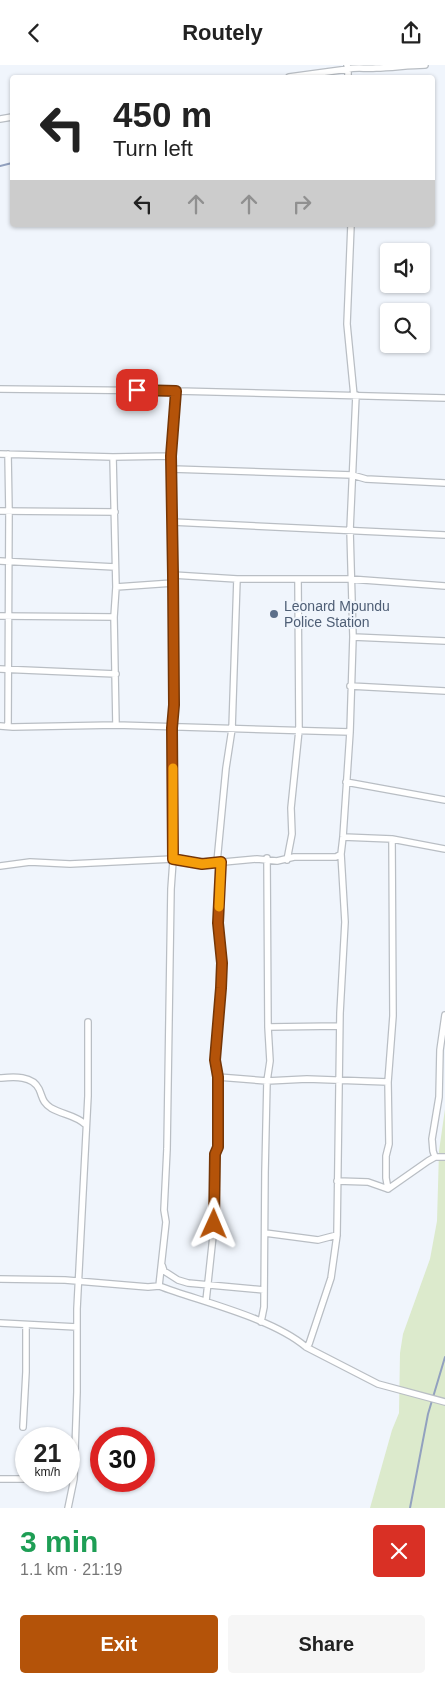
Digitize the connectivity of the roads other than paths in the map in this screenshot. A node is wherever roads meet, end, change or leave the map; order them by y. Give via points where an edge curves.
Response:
1 (425, 65) edge
2 (348, 67) edge
3 (301, 75) edge
4 (351, 227) edge
5 (0, 389) edge
6 (176, 391) junction
7 (355, 395) junction
8 (445, 398) edge
9 (0, 454) edge
10 (8, 454) junction
11 (171, 456) junction
12 (114, 457) junction
13 (172, 469) junction
14 (352, 475) junction
15 (445, 483) edge
16 (0, 511) edge
17 (9, 511) junction
18 (115, 512) junction
19 (172, 522) junction
20 (350, 530) junction
21 (445, 535) edge
22 (0, 561) edge
23 (8, 561) junction
24 (115, 567) junction
25 (173, 575) junction
26 (237, 579) junction
27 (298, 579) junction
28 (350, 579) junction
29 (173, 583) junction
30 (445, 586) edge
31 (116, 587) junction
32 (0, 616) edge
33 (9, 617) junction
34 (114, 617) junction
35 (352, 637) junction
36 (445, 641) edge
37 (0, 669) edge
38 (9, 669) junction
39 (116, 674) junction
40 (350, 686) junction
41 (445, 691) edge
42 (0, 725) edge
43 (116, 725) junction
44 (8, 726) junction
45 (172, 728) junction
46 (232, 729) junction
47 (299, 730) junction
48 (350, 732) junction
49 (346, 782) junction
50 (445, 799) edge
51 (343, 837) junction
52 (392, 839) junction
53 (445, 849) edge
54 (341, 855) junction
55 (173, 859) junction
56 (267, 859) junction
57 (287, 860) junction
58 (219, 862) junction
59 (0, 866) edge
60 (445, 1015) edge
61 (88, 1022) dead end
62 (339, 1026) junction
63 (268, 1027) junction
64 (218, 1077) junction
65 (0, 1078) edge
66 (339, 1080) junction
67 (267, 1081) junction
68 (388, 1082) junction
69 (86, 1125) junction
70 (435, 1157) junction
71 (445, 1157) edge
72 (337, 1181) junction
73 (388, 1189) junction
74 (265, 1233) junction
75 (337, 1235) junction
76 (161, 1263) junction
77 (0, 1279) edge
78 (78, 1281) junction
79 (208, 1285) junction
80 (159, 1286) junction
81 (264, 1290) junction
82 (206, 1301) junction
83 (261, 1322) junction
84 (0, 1323) edge
85 (26, 1325) junction
86 (77, 1327) junction
87 (306, 1347) junction
88 (442, 1402) edge
89 (23, 1427) dead end
90 (75, 1427) edge
91 (0, 1479) edge
92 (15, 1479) edge
93 (70, 1492) edge
94 (68, 1508) edge

1 - 2 street
2 - 3 street
4 - 7 street via 347,324
5 - 6 street
6 - 7 street
6 - 11 street
7 - 8 street
7 - 14 street
9 - 10 street
10 - 12 street
10 - 17 street
11 - 12 street
11 - 13 street
12 - 18 street
13 - 14 street
13 - 19 street
14 - 15 street via 366,479
14 - 20 street
16 - 17 street
17 - 18 street
17 - 23 street
18 - 24 street
19 - 20 street
19 - 25 street
20 - 21 street
20 - 28 street
22 - 23 street
23 - 24 street
23 - 33 street
24 - 31 street
25 - 26 street
25 - 29 street
26 - 27 street
26 - 46 street
27 - 28 street
27 - 47 street
28 - 30 street
28 - 35 street
29 - 31 street
29 - 45 street
31 - 34 street
32 - 33 street
33 - 34 street
33 - 38 street
34 - 39 street
35 - 36 street
35 - 40 street
37 - 38 street
38 - 39 street
38 - 44 street
39 - 43 street
40 - 41 street
40 - 48 street
42 - 44 street
43 - 44 street
43 - 45 street
45 - 46 street
45 - 55 street
46 - 47 street
46 - 58 street
47 - 48 street
47 - 57 street
48 - 49 street
49 - 50 street
49 - 51 street
51 - 52 street
51 - 54 street
52 - 53 street
52 - 68 street via 393,1016
54 - 57 street
54 - 62 street via 345,922
55 - 58 street via 202,864
55 - 59 street via 70,864 30,862
55 - 76 street via 166,1222
56 - 57 street
56 - 58 street
56 - 63 street
58 - 64 street via 218,923 222,963 215,1060
60 - 70 street via 439,1097 432,1139
61 - 69 street
62 - 63 street
62 - 66 street
63 - 67 street via 270,1061
64 - 67 street
64 - 79 street via 218,1147
65 - 69 street via 30,1080 38,1087 43,1102
66 - 67 street
66 - 68 street
66 - 72 street
67 - 74 street
68 - 73 street
69 - 78 street
70 - 71 street
70 - 73 street
72 - 73 street via 368,1182
72 - 75 street
74 - 75 street via 318,1240
74 - 81 street
75 - 87 street via 331,1278
76 - 79 street via 164,1271 178,1280
76 - 80 street
77 - 78 street
78 - 80 street
78 - 86 street
79 - 81 street
79 - 82 street
80 - 82 street
81 - 83 street
82 - 83 street
83 - 87 street
84 - 85 street
85 - 86 street
85 - 89 street
86 - 90 street
87 - 88 street via 378,1384
91 - 92 street
93 - 94 street

